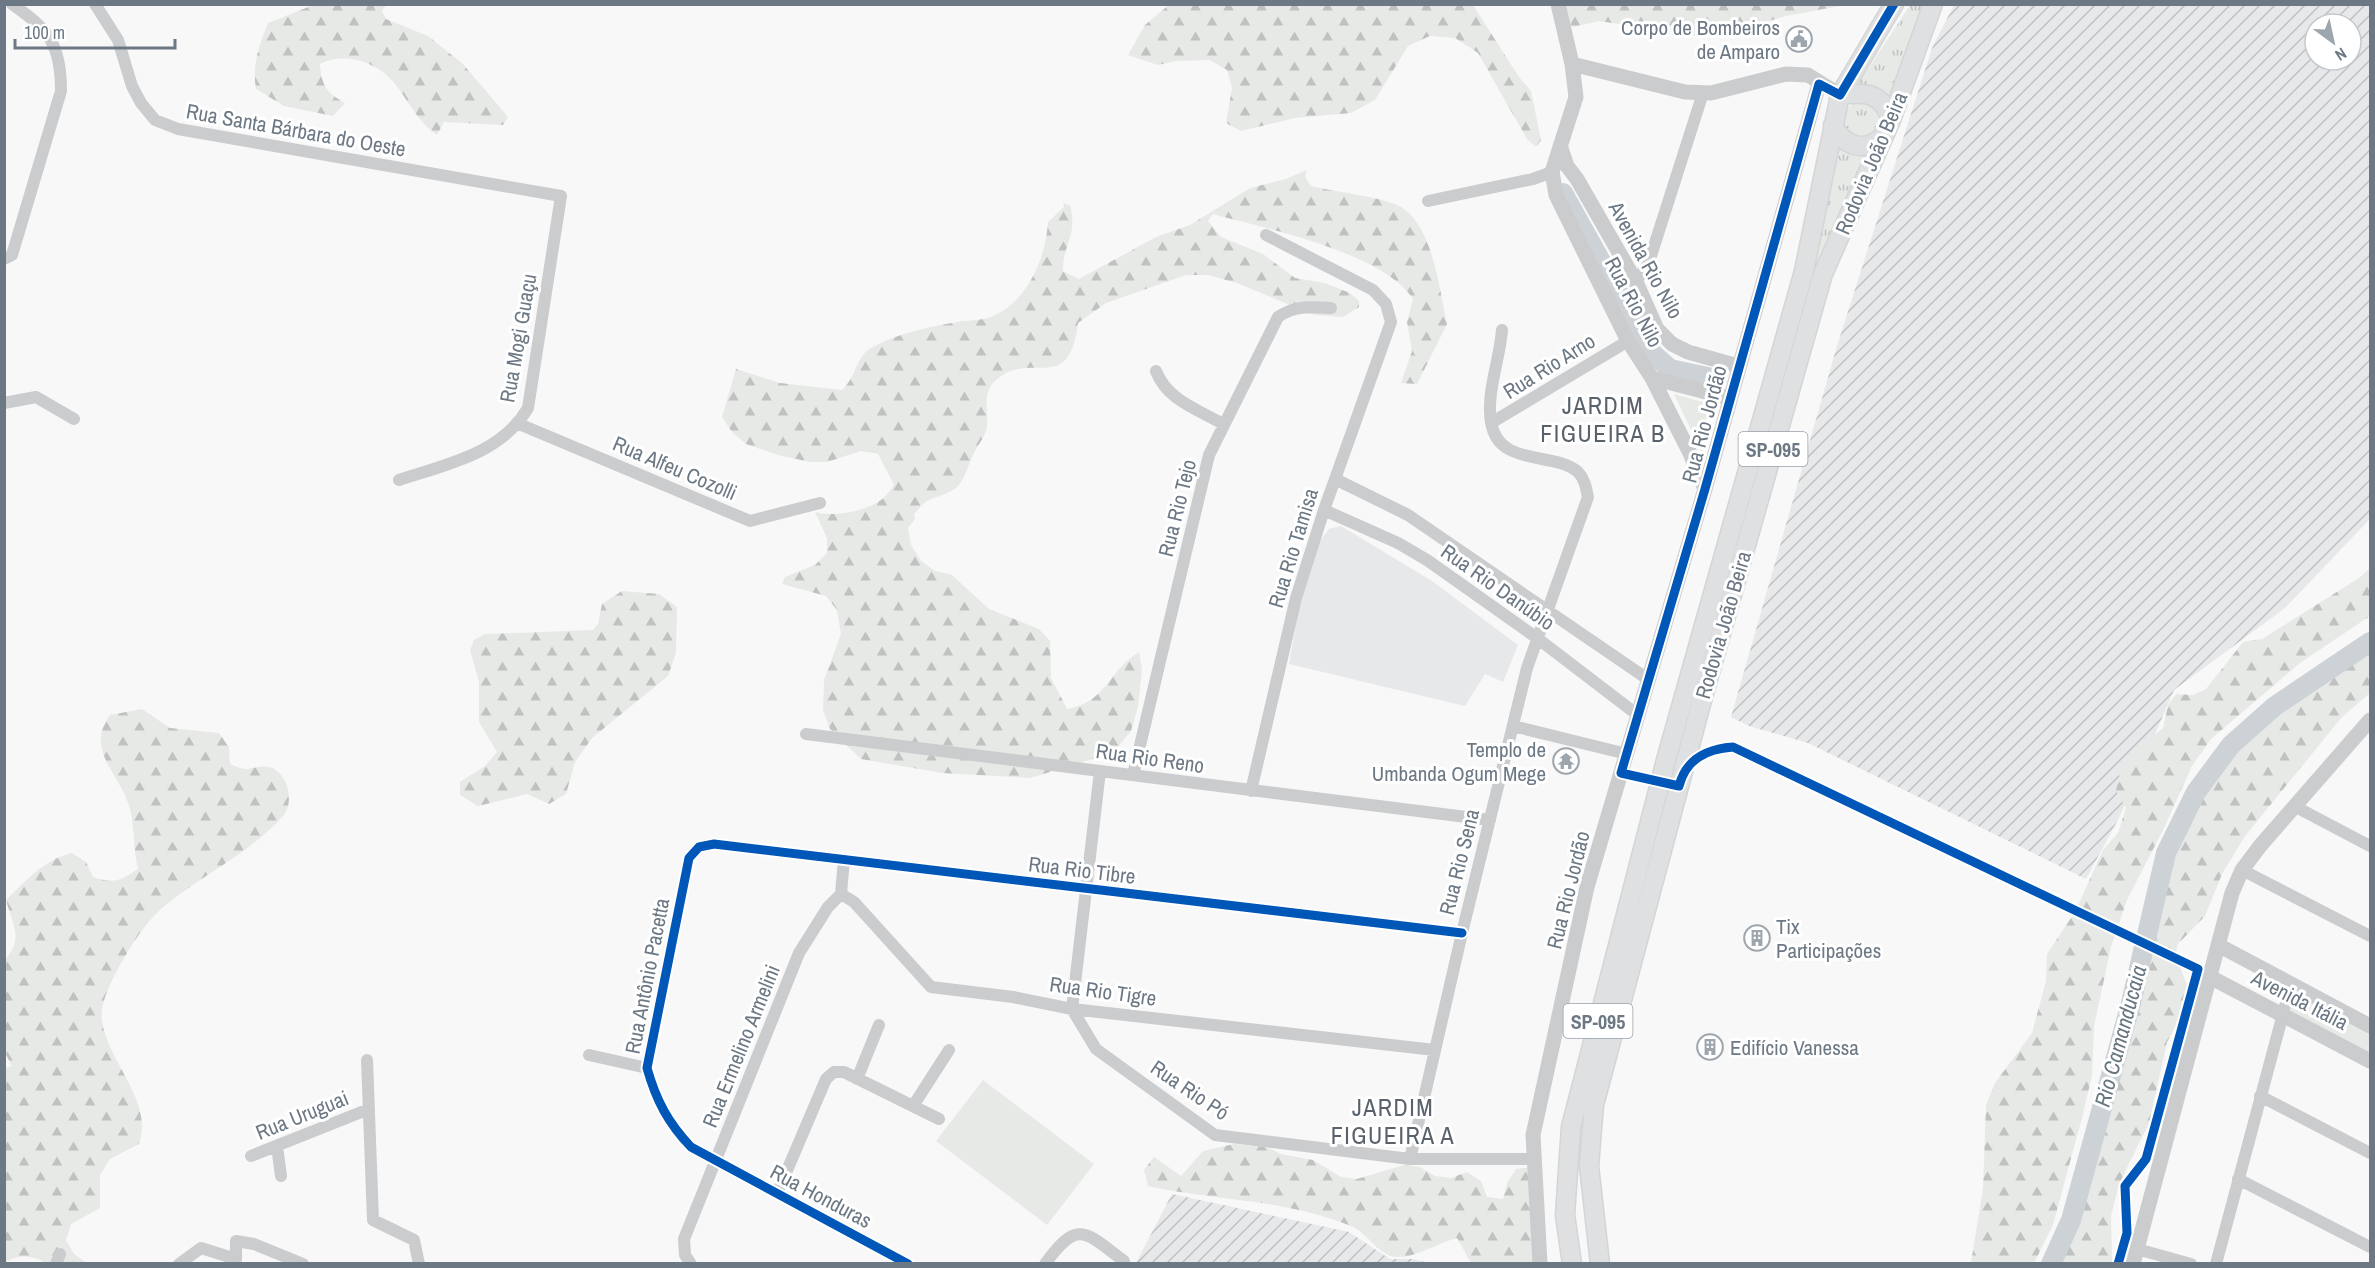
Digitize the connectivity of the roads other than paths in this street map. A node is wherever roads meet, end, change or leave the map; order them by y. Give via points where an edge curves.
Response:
1 (12, 4) edge
2 (95, 4) edge
3 (1558, 4) edge
4 (1894, 4) edge
5 (1933, 4) edge
6 (1572, 64) junction
7 (1819, 84) junction
8 (1703, 93) junction
9 (1840, 94) junction
10 (1833, 125) junction
11 (1888, 127) junction
12 (1561, 148) junction
13 (1567, 166) junction
14 (1552, 172) junction
15 (561, 196) joint
16 (1428, 201) dead end
17 (1266, 235) dead end
18 (8, 257) edge
19 (1636, 282) junction
20 (1331, 308) dead end
21 (1502, 330) dead end
22 (1628, 340) junction
23 (1738, 366) junction
24 (1156, 371) dead end
25 (1652, 378) junction
26 (1729, 398) junction
27 (4, 404) edge
28 (74, 419) dead end
29 (1491, 423) junction
30 (519, 424) junction
31 (1223, 424) junction
32 (1335, 479) junction
33 (399, 480) dead end
34 (1705, 489) junction
35 (820, 503) dead end
36 (1324, 510) junction
37 (1548, 613) junction
38 (1537, 638) junction
39 (1649, 680) junction
40 (1639, 716) junction
41 (2370, 720) edge
42 (1513, 726) junction
43 (806, 734) dead end
44 (1627, 754) junction
45 (1100, 771) junction
46 (1133, 775) junction
47 (1251, 791) junction
48 (2294, 806) junction
49 (1490, 820) junction
50 (2370, 846) edge
51 (699, 847) joint
52 (844, 859) junction
53 (2242, 870) junction
54 (1086, 888) junction
55 (841, 894) junction
56 (1462, 933) junction
57 (2370, 936) edge
58 (2218, 945) junction
59 (2210, 977) junction
60 (2291, 984) junction
61 (1072, 1009) junction
62 (2282, 1015) junction
63 (879, 1025) dead end
64 (2370, 1026) edge
65 (949, 1050) dead end
66 (1435, 1050) junction
67 (589, 1055) dead end
68 (367, 1060) dead end
69 (2370, 1060) edge
70 (647, 1068) junction
71 (857, 1079) junction
72 (2260, 1096) junction
73 (913, 1106) junction
74 (369, 1109) junction
75 (939, 1119) dead end
76 (277, 1146) junction
77 (2370, 1153) edge
78 (251, 1156) dead end
79 (1410, 1159) junction
80 (1532, 1159) junction
81 (717, 1161) junction
82 (281, 1176) dead end
83 (2238, 1179) junction
84 (777, 1194) junction
85 (1564, 1215) junction
86 (2370, 1247) edge
87 (2135, 1256) edge
88 (688, 1259) edge
89 (232, 1261) edge
90 (1124, 1261) dead end
91 (179, 1263) edge
92 (303, 1263) edge
93 (419, 1263) edge
94 (908, 1263) edge
95 (1045, 1263) edge
96 (1540, 1263) edge
97 (1562, 1263) edge
98 (1572, 1263) edge
99 (1600, 1263) edge
100 (2191, 1263) edge
101 (2216, 1263) edge

1 - 18 street via 42,25 54,47 61,91
2 - 15 street, Rua Santa Bárbara do Oeste via 118,40 136,94 155,120 186,131
3 - 6 street
4 - 9 main road, Rodovia João Beira / SP-095
5 - 11 main road, Rodovia João Beira / SP-095
6 - 8 street
6 - 12 street via 1576,97
7 - 8 street via 1808,75 1786,74
7 - 9 street
7 - 23 street, Rua Rio Jordão
8 - 19 street via 1649,262
9 - 10 main road, Rodovia João Beira / SP-095
9 - 11 main road via 1873,94 1882,101
10 - 11 main road via 1845,142 1856,146 1868,146
10 - 85 main road, Rodovia João Beira / SP-095 via 1804,271 1663,771 1571,1127
11 - 99 main road, Rodovia João Beira / SP-095 via 1823,274 1701,704 1594,1106 1590,1166
12 - 13 street, Avenida Rio Nilo
12 - 14 street
13 - 14 street
13 - 19 street, Avenida Rio Nilo
14 - 16 street
14 - 22 street, Rua Rio Nilo via 1556,195
15 - 30 street, Rua Mogi Guaçu via 528,408
17 - 32 street, Rua Rio Tamisa via 1373,291 1386,304 1391,322
19 - 23 street, Avenida Rio Nilo via 1657,329 1672,344
20 - 31 street, Rua Rio Tejo via 1288,309 1278,317
21 - 29 street via 1491,397
22 - 25 street, Rua Rio Nilo
22 - 29 street, Rua Rio Arno
23 - 26 street, Rua Rio Jordão
24 - 31 street via 1168,394
25 - 26 street, Rua Rio Nilo
25 - 34 street
26 - 34 street, Rua Rio Jordão
27 - 28 street via 36,397
29 - 37 street, Rua Rio Sena via 1499,440 1511,449 1577,471 1585,482 1588,497
30 - 33 street, Rua Mogi Guaçu via 495,444
30 - 35 street, Rua Alfeu Cozolli via 750,521
31 - 46 street, Rua Rio Tejo via 1209,455
32 - 36 street, Rua Rio Tamisa
32 - 37 street, Rua Rio Danúbio via 1408,515
34 - 39 street, Rua Rio Jordão
36 - 38 street, Rua Rio Danúbio via 1398,543
36 - 47 street, Rua Rio Tamisa via 1296,598
37 - 38 street, Rua Rio Sena
37 - 39 street, Rua Rio Danúbio
38 - 40 street, Rua Rio Danúbio
38 - 42 street, Rua Rio Sena
39 - 40 street, Rua Rio Jordão
40 - 44 street, Rua Rio Jordão
41 - 48 street
42 - 44 street
42 - 49 street, Rua Rio Sena
43 - 45 street, Rua Rio Reno
44 - 80 street, Rua Rio Jordão via 1587,887 1533,1135
45 - 46 street, Rua Rio Reno
45 - 54 street
46 - 47 street, Rua Rio Reno
47 - 49 street, Rua Rio Reno
48 - 50 street
48 - 53 street
49 - 56 street, Rua Rio Sena
51 - 52 street, Rua Rio Tibre via 714,844
51 - 70 street, Rua Antônio Pacetta via 689,858
52 - 54 street, Rua Rio Tibre
52 - 55 street
53 - 57 street
53 - 58 street
54 - 56 street, Rua Rio Tibre
54 - 61 street
55 - 61 street, Rua Rio Tigre via 854,902 931,987
55 - 81 street, Rua Ermelino Armelini via 828,907 799,954
56 - 66 street, Rua Rio Sena
58 - 59 street
58 - 60 street, Avenida Itália
59 - 62 street, Avenida Itália
59 - 87 street
60 - 62 street
60 - 64 street, Avenida Itália
61 - 66 street, Rua Rio Tigre
61 - 79 street, Rua Rio Pó via 1096,1049 1215,1135
62 - 69 street, Avenida Itália
62 - 72 street
63 - 71 street
65 - 73 street
66 - 79 street, Rua Rio Sena
67 - 70 street
68 - 74 street, Rua Uruguai
70 - 81 street, Rua Antônio Pacetta via 655,1098 672,1127 691,1147
71 - 73 street
71 - 84 street via 844,1072 834,1072 826,1079
72 - 77 street
72 - 83 street
73 - 75 street
74 - 76 street, Rua Uruguai
74 - 93 street, Rua Uruguai via 373,1220 414,1240
76 - 78 street, Rua Uruguai
76 - 82 street
79 - 80 street, Rua Rio Pó
80 - 96 street, Rua Rio Jordão
81 - 84 street, Rua Honduras
81 - 88 street, Rua Ermelino Armelini via 684,1239
83 - 86 street
83 - 101 street
84 - 94 street, Rua Honduras
85 - 97 main road
85 - 98 main road, Rodovia João Beira / SP-095
87 - 100 street
89 - 91 street via 201,1248
89 - 92 street via 236,1241
90 - 95 street via 1090,1236 1075,1234 1062,1240

